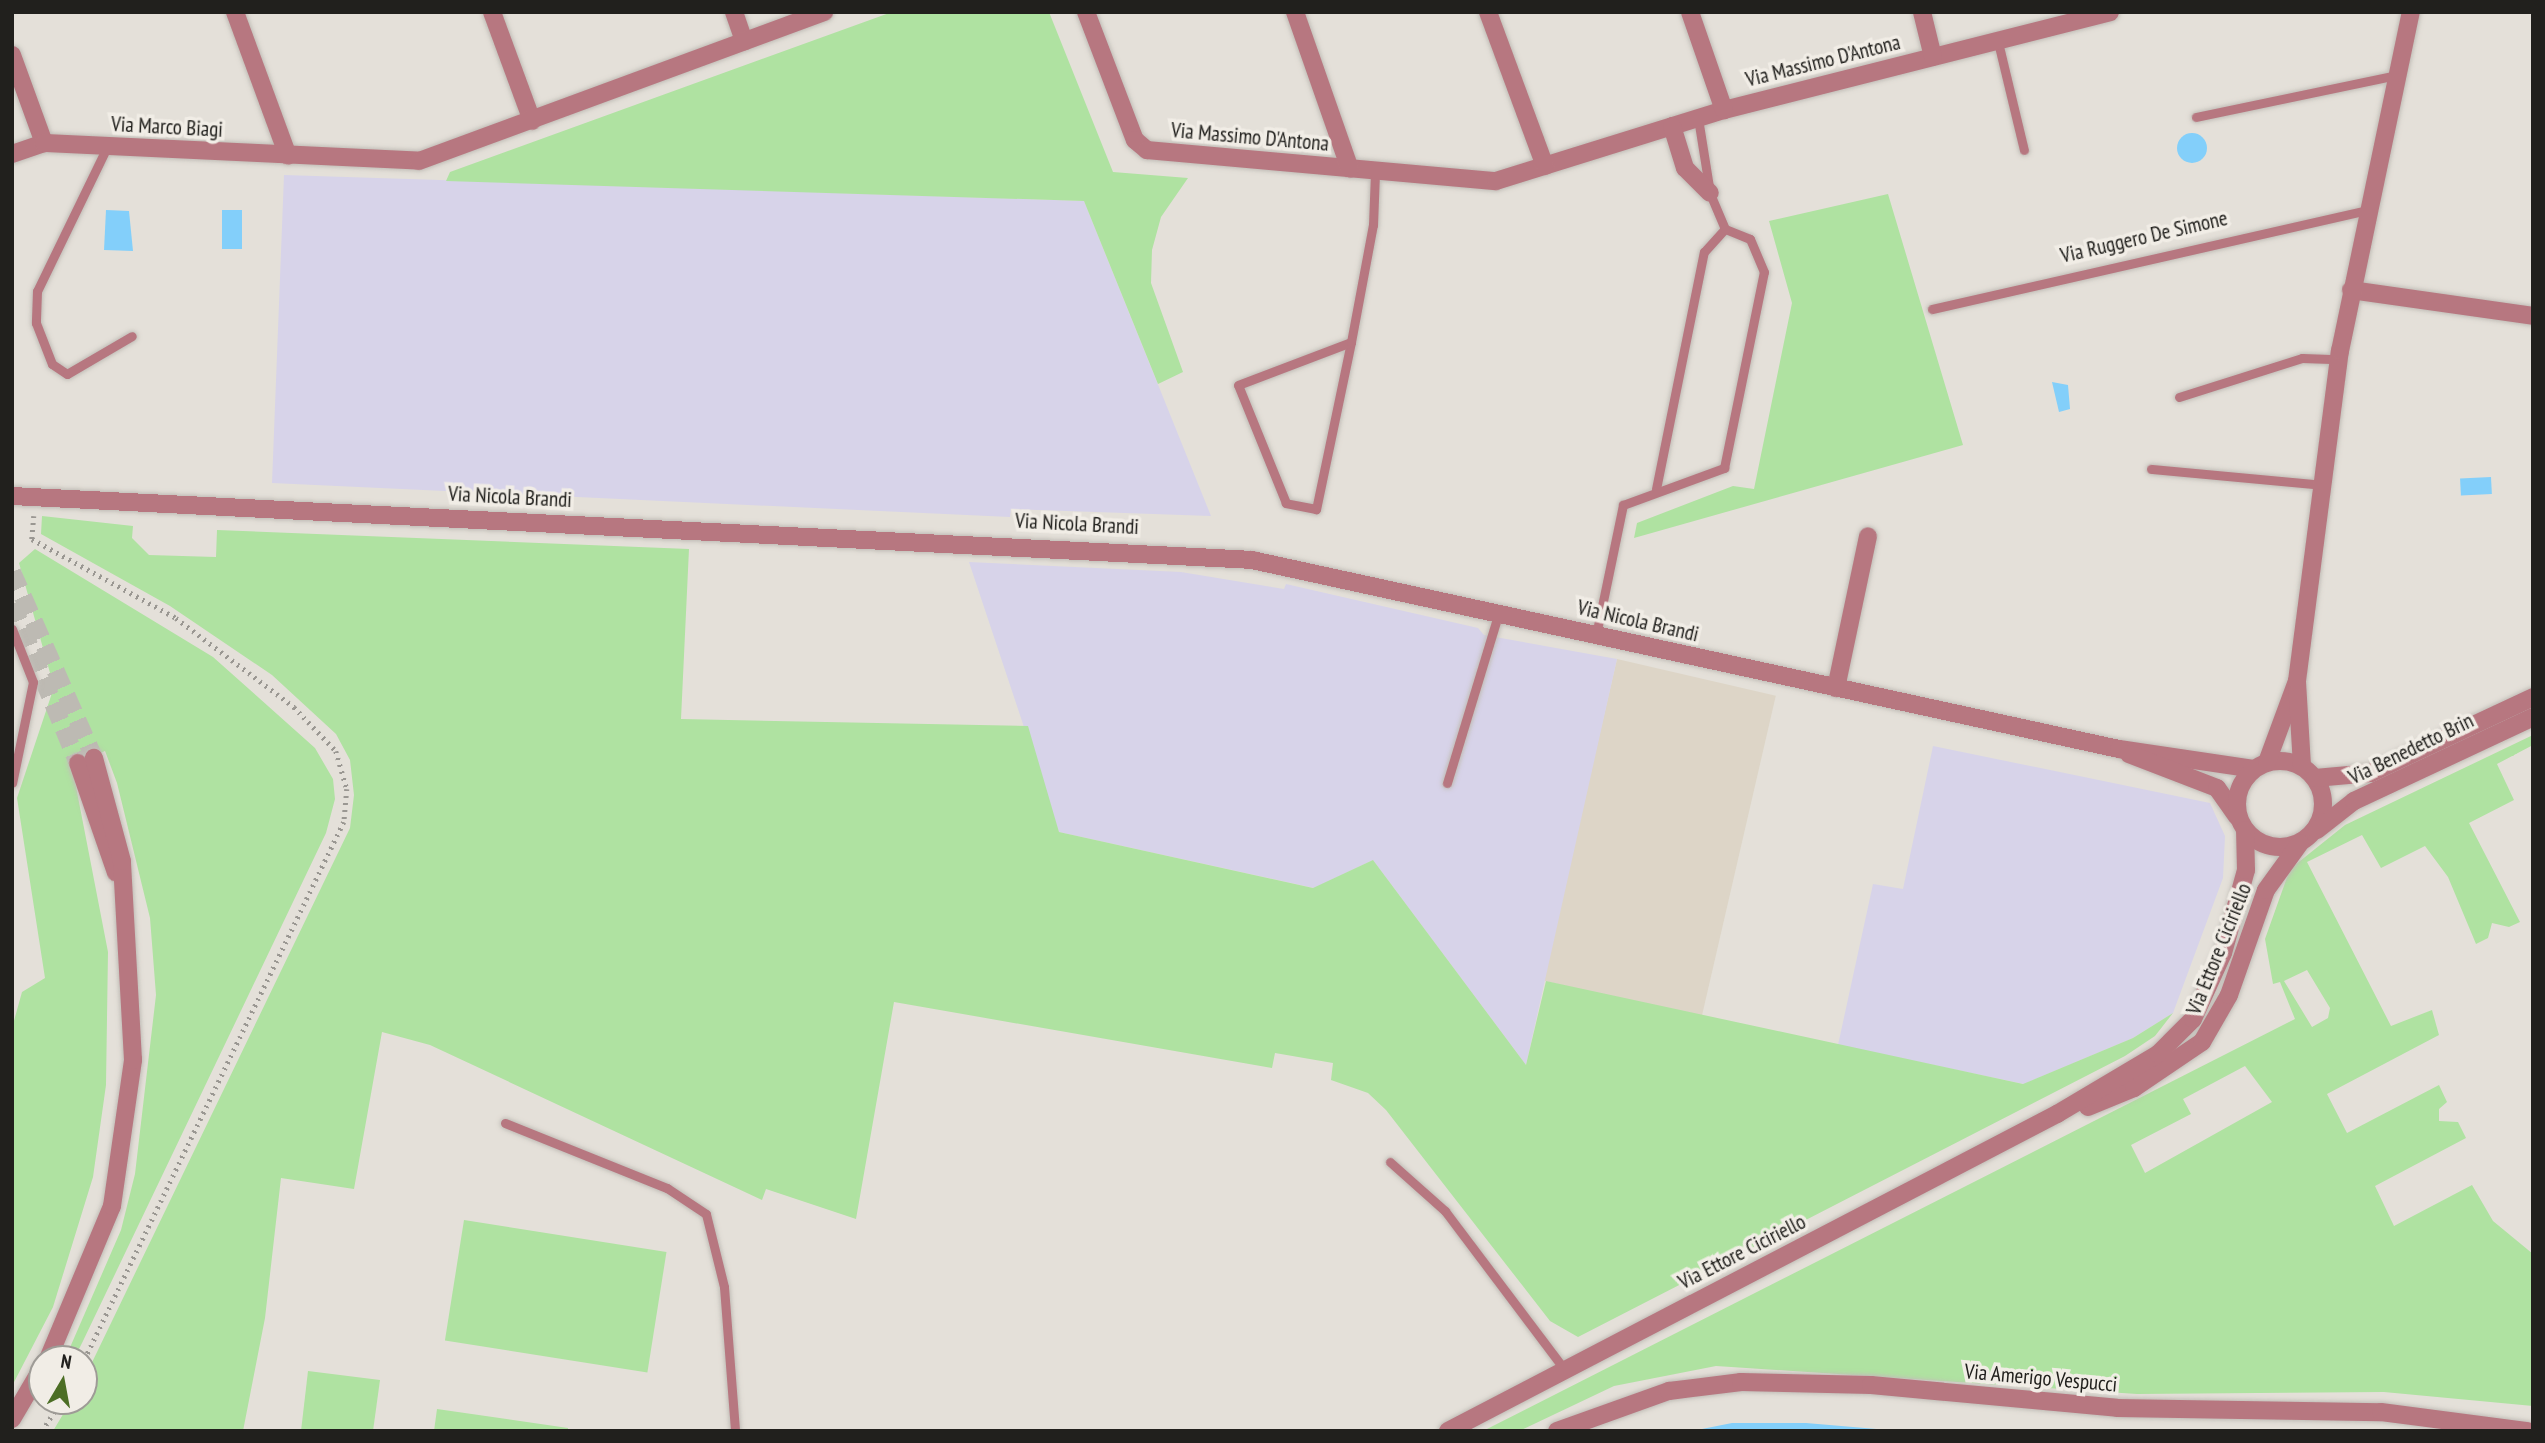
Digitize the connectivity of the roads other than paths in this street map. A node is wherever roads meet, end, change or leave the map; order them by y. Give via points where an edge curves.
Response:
1 (235, 12) edge
2 (492, 12) edge
3 (734, 12) edge
4 (825, 12) edge
5 (1086, 12) edge
6 (1295, 12) edge
7 (1488, 12) edge
8 (1690, 12) edge
9 (1922, 12) edge
10 (2110, 12) edge
11 (2412, 12) edge
12 (744, 41) junction
13 (1998, 42) junction
14 (12, 55) edge
15 (1933, 57) junction
16 (2397, 75) junction
17 (1724, 110) junction
18 (2196, 117) dead end
19 (1698, 118) junction
20 (532, 121) junction
21 (1672, 126) junction
22 (44, 143) junction
23 (107, 147) junction
24 (2024, 150) dead end
25 (12, 154) edge
26 (288, 156) junction
27 (1545, 166) junction
28 (1350, 169) junction
29 (1375, 172) junction
30 (1710, 193) junction
31 (2367, 210) junction
32 (1725, 229) junction
33 (2351, 290) junction
34 (1932, 309) dead end
35 (2533, 316) edge
36 (132, 336) dead end
37 (1351, 342) junction
38 (2338, 359) junction
39 (2179, 397) dead end
40 (2151, 469) dead end
41 (2322, 485) junction
42 (1656, 489) junction
43 (12, 496) edge
44 (1868, 536) dead end
45 (1499, 612) junction
46 (12, 629) edge
47 (1596, 635) junction
48 (2297, 681) junction
49 (1836, 688) junction
50 (2533, 696) edge
51 (2533, 717) edge
52 (2119, 749) junction
53 (86, 760) tunnel mouth
54 (2260, 765) junction
55 (2309, 772) junction
56 (12, 783) edge
57 (1447, 783) dead end
58 (2242, 825) junction
59 (2314, 832) junction
60 (2300, 843) junction
61 (2057, 1114) junction
62 (505, 1123) dead end
63 (1390, 1162) dead end
64 (55, 1345) edge
65 (1565, 1370) junction
66 (28, 1392) edge
67 (12, 1419) edge
68 (735, 1431) edge
69 (1448, 1431) edge
70 (1557, 1431) edge
71 (2528, 1431) edge

1 - 26 street
2 - 20 street
3 - 12 street
4 - 12 street, Via Marco Biagi
5 - 28 street, Via Massimo D'Antona via 1135,140 1147,150
6 - 28 street, Via Massimo D'Antona
7 - 27 street
8 - 17 street, Via Massimo D'Antona
9 - 15 street, Via Massimo D'Antona
10 - 13 street, Via Massimo D'Antona
11 - 16 street
12 - 20 street, Via Marco Biagi
13 - 15 street, Via Massimo D'Antona
13 - 24 lane
14 - 22 street
15 - 17 street, Via Massimo D'Antona
16 - 18 lane
16 - 31 street
17 - 19 street, Via Massimo D'Antona
19 - 21 street, Via Massimo D'Antona
19 - 30 lane
20 - 26 street, Via Marco Biagi via 419,161
21 - 27 street, Via Massimo D'Antona
21 - 30 street via 1685,168
22 - 23 street, Via Marco Biagi
22 - 25 street, Via Marco Biagi
23 - 26 street, Via Marco Biagi
23 - 36 lane via 37,291 36,323 52,364 67,374
27 - 29 street, Via Massimo D'Antona via 1496,181
28 - 29 street, Via Massimo D'Antona
29 - 37 lane via 1373,225
30 - 32 lane
31 - 33 street
31 - 34 lane, Via Ruggero De Simone
32 - 42 lane via 1704,252
32 - 42 lane via 1750,239 1764,272 1724,468
33 - 35 street
33 - 38 street
37 - 37 lane via 1238,385 1286,503 1316,509
38 - 39 lane via 2302,358
38 - 41 street
40 - 41 lane
41 - 48 street
42 - 47 lane via 1623,505
43 - 45 street, Via Nicola Brandi via 1199,554
44 - 49 street
45 - 47 street, Via Nicola Brandi
45 - 57 lane
46 - 56 lane via 33,682
47 - 49 street, Via Nicola Brandi
48 - 54 street
48 - 55 street
49 - 52 street, Via Nicola Brandi
50 - 55 street, Via Benedetto Brin via 2371,773
51 - 59 street, Via Benedetto Brin via 2354,801
52 - 54 street, Via Nicola Brandi
52 - 58 street, Via Nicola Brandi via 2217,788
53 - 64 street via 114,815 125,900 133,1060 115,1194 88,1274
54 - 55 street
54 - 58 street via 2238,792
55 - 59 street via 2324,800
58 - 60 street via 2276,847
58 - 61 street, Via Ettore Ciciriello via 2240,900 2193,1019 2158,1054
59 - 60 street
60 - 61 street, Via Ettore Ciciriello via 2266,890 2229,995 2202,1042 2134,1088
61 - 65 street, Via Ettore Ciciriello
62 - 68 lane via 667,1188 706,1214 724,1287
63 - 65 lane via 1445,1211
65 - 69 street, Via Ettore Ciciriello
66 - 67 street
70 - 71 street, Via Amerigo Vespucci via 1669,1391 1741,1382 1871,1385 2117,1408 2381,1412

